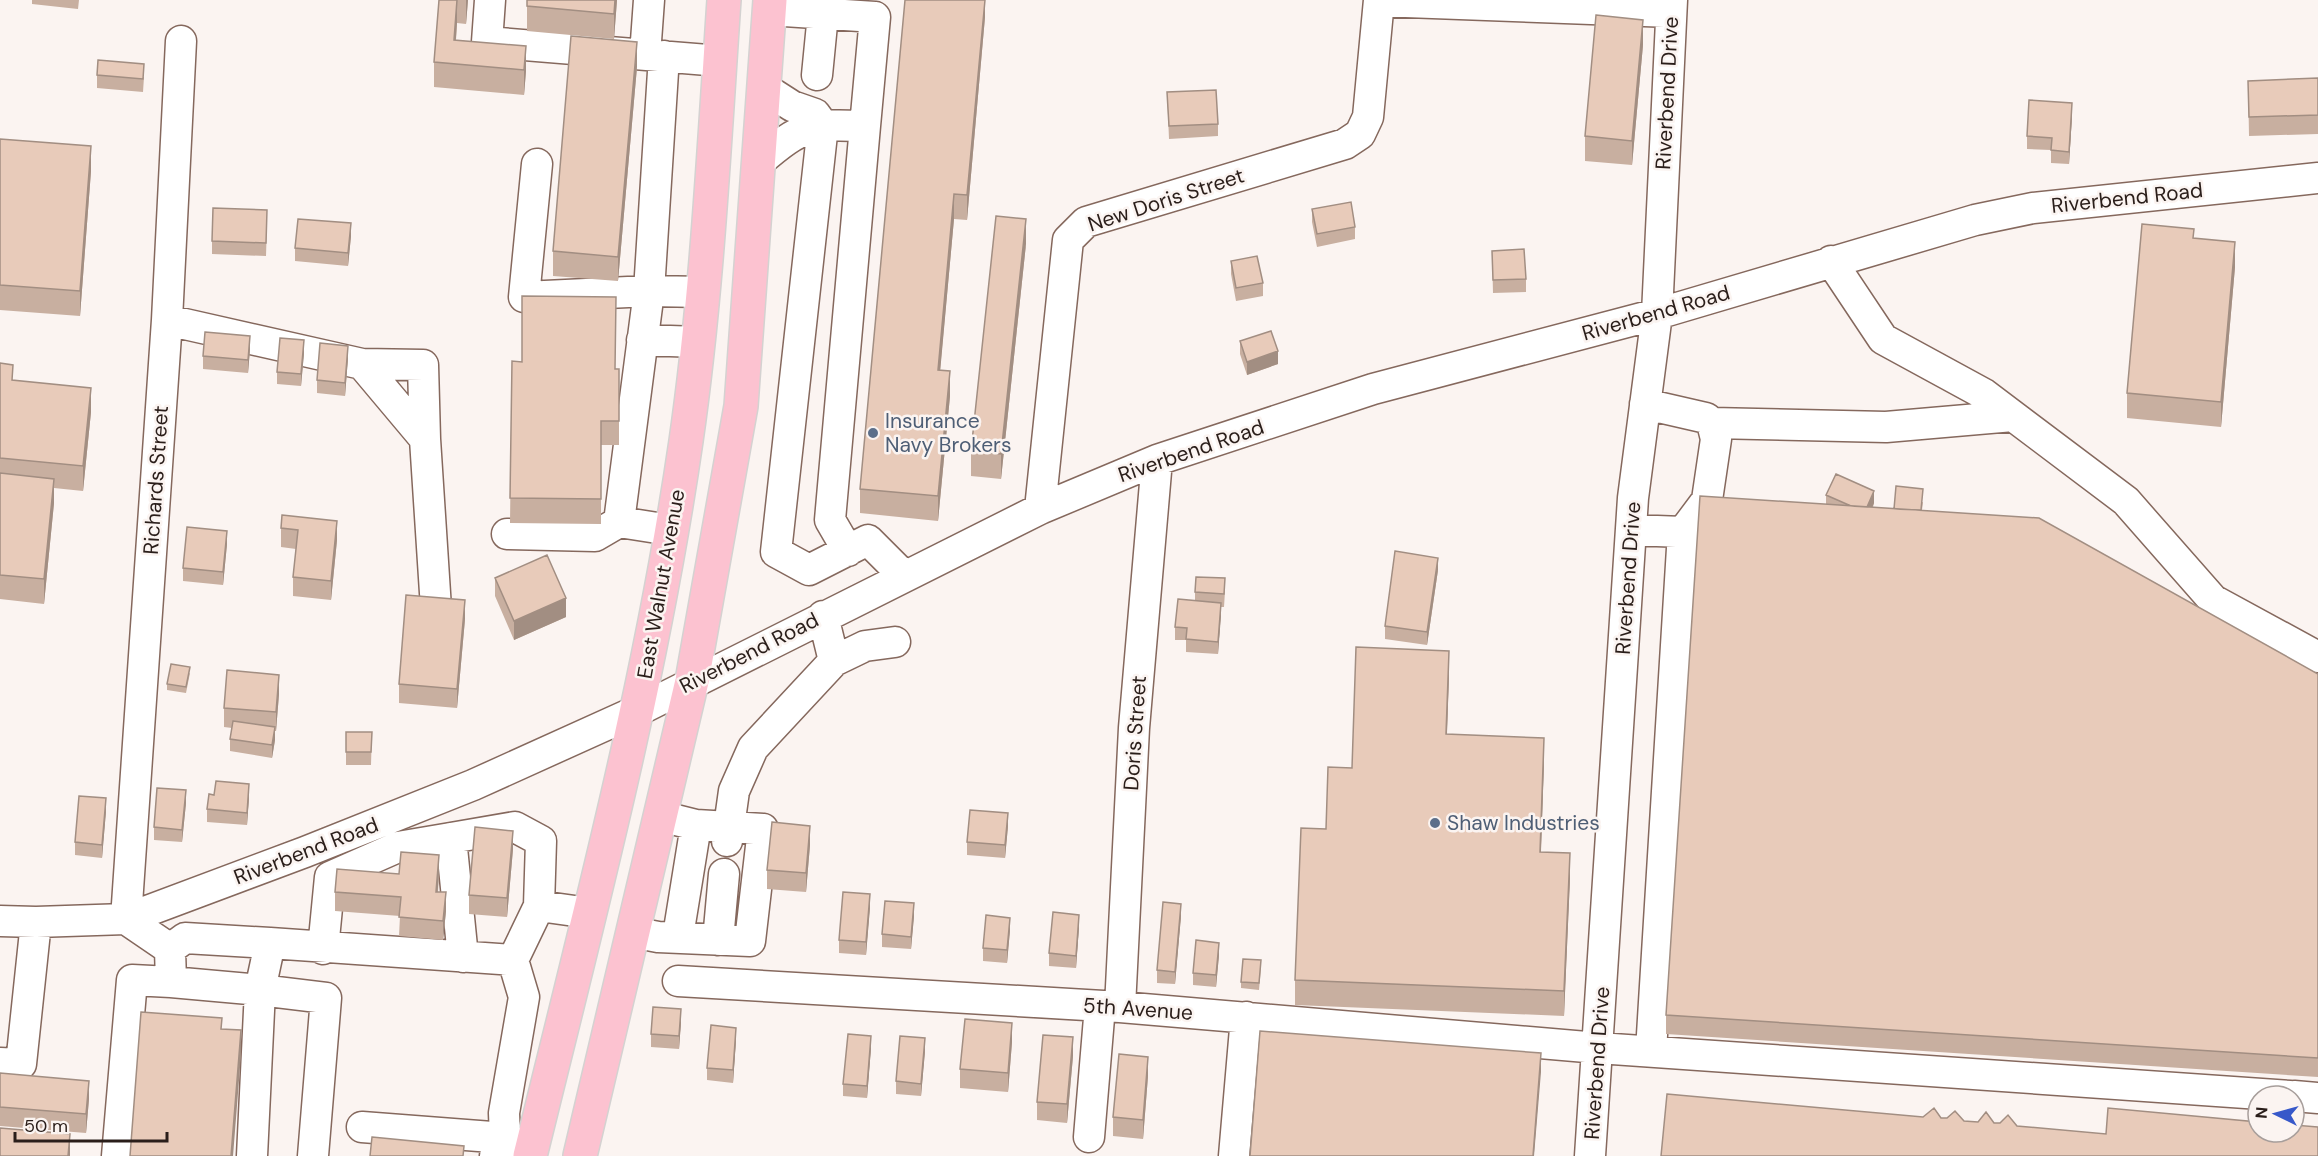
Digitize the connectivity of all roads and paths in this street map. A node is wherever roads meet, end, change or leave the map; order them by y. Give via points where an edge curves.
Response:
1 (490, 0) edge
2 (649, 0) edge
3 (724, 0) edge
4 (1379, 0) edge
5 (770, 5) edge
6 (1672, 6) edge
7 (823, 14) junction
8 (181, 41) dead end
9 (655, 55) junction
10 (720, 61) junction
11 (817, 75) dead end
12 (764, 88) junction
13 (824, 125) junction
14 (865, 126) junction
15 (760, 161) junction
16 (537, 164) dead end
17 (2318, 178) edge
18 (1831, 261) junction
19 (649, 291) junction
20 (704, 292) junction
21 (1656, 314) junction
22 (167, 320) junction
23 (642, 340) junction
24 (698, 342) junction
25 (362, 364) junction
26 (423, 365) junction
27 (390, 397) junction
28 (1645, 404) junction
29 (2013, 416) junction
30 (1712, 423) junction
31 (425, 439) junction
32 (1157, 460) junction
33 (1040, 509) junction
34 (619, 522) junction
35 (670, 530) junction
36 (1631, 530) junction
37 (1683, 532) junction
38 (507, 534) dead end
39 (848, 551) junction
40 (904, 576) junction
41 (823, 616) junction
42 (895, 642) dead end
43 (2318, 657) edge
44 (439, 661) edge
45 (834, 661) junction
46 (692, 681) junction
47 (639, 710) junction
48 (473, 785) junction
49 (660, 816) junction
50 (383, 821) junction
51 (696, 825) junction
52 (492, 831) junction
53 (727, 834) junction
54 (451, 838) junction
55 (398, 847) junction
56 (724, 874) dead end
57 (539, 906) junction
58 (589, 913) junction
59 (126, 920) junction
60 (0, 921) edge
61 (36, 922) junction
62 (632, 932) junction
63 (678, 936) junction
64 (718, 940) junction
65 (750, 940) junction
66 (270, 944) junction
67 (170, 949) junction
68 (323, 949) junction
69 (463, 957) junction
70 (513, 960) junction
71 (678, 981) dead end
72 (171, 982) junction
73 (764, 986) junction
74 (260, 990) junction
75 (1110, 1007) junction
76 (1246, 1017) junction
77 (1598, 1048) junction
78 (1651, 1051) junction
79 (0, 1063) edge
80 (2246, 1093) edge
81 (362, 1127) dead end
82 (1089, 1137) dead end
83 (516, 1150) edge
84 (117, 1156) edge
85 (252, 1156) edge
86 (313, 1156) edge
87 (580, 1156) edge
88 (1234, 1156) edge
89 (1590, 1156) edge

1 - 9 street via 486,42
2 - 9 street
3 - 10 main road, East Walnut Avenue
4 - 6 street
4 - 33 street, New Doris Street via 1368,117 1360,134 1345,144 1086,222 1068,240
5 - 7 street
5 - 12 main road
6 - 21 street, Riverbend Drive
7 - 11 street
7 - 14 street via 875,17
8 - 22 street, Richards Street
9 - 10 street
9 - 19 street
10 - 20 main road, East Walnut Avenue
12 - 13 street via 792,106 815,114
12 - 15 main road
13 - 14 street
13 - 15 street via 792,134
13 - 39 street via 776,552 809,570
14 - 39 street via 831,520
15 - 46 main road via 741,406
16 - 19 street via 524,297
17 - 18 street, Riverbend Road via 2033,208
18 - 21 street, Riverbend Road
18 - 29 street via 1883,339 1984,394
19 - 20 street
19 - 23 street
20 - 24 main road, East Walnut Avenue
21 - 28 street, Riverbend Drive
21 - 32 street, Riverbend Road via 1373,389
22 - 25 street
22 - 59 street, Richards Street
23 - 24 street
23 - 34 street
24 - 35 main road, East Walnut Avenue via 686,443
25 - 26 street
25 - 27 street
26 - 27 street
26 - 31 street
27 - 31 street
28 - 30 street via 1706,418
28 - 36 street, Riverbend Drive
29 - 30 street via 1886,427
29 - 43 street via 2126,501 2213,600
30 - 37 street via 1716,439 1707,500
31 - 44 street
32 - 33 street, Riverbend Road
32 - 75 street, Doris Street
33 - 40 street, Riverbend Road
34 - 35 street
34 - 38 street via 595,536
35 - 47 main road, East Walnut Avenue
36 - 37 street
36 - 77 street, Riverbend Drive
37 - 78 street
39 - 40 street via 868,540
40 - 41 street, Riverbend Road
41 - 45 street
41 - 46 street, Riverbend Road
42 - 45 street via 866,646
45 - 53 street via 753,748 734,791
46 - 47 street, Riverbend Road
46 - 49 main road
47 - 48 street, Riverbend Road
47 - 58 main road, East Walnut Avenue
48 - 50 street, Riverbend Road
48 - 52 street
49 - 51 street
49 - 62 main road
50 - 55 street
50 - 59 street, Riverbend Road
51 - 53 street
51 - 63 street
52 - 54 street
52 - 57 street via 515,827 541,841
53 - 65 street via 763,829
54 - 55 street
54 - 69 street
55 - 68 street via 330,877
56 - 64 street
57 - 58 street
57 - 70 street
58 - 83 main road, East Walnut Avenue
59 - 61 street
59 - 67 street
60 - 61 street
61 - 79 street via 21,1064
62 - 63 street via 658,938
62 - 87 main road
63 - 64 street
64 - 65 street
65 - 73 street via 761,953
66 - 67 street via 185,939
66 - 68 street
66 - 74 street
67 - 72 street
68 - 69 street
69 - 70 street
70 - 83 street via 524,997 504,1113
71 - 73 street, 5th Avenue
72 - 74 street
72 - 84 street via 132,980
73 - 75 street, 5th Avenue
74 - 85 street
74 - 86 street via 326,998
75 - 76 street, 5th Avenue
75 - 82 street, Doris Street
76 - 77 street, 5th Avenue
76 - 88 street
77 - 78 street, 5th Avenue
77 - 89 street, Riverbend Drive
78 - 80 street, 5th Avenue
81 - 83 street

